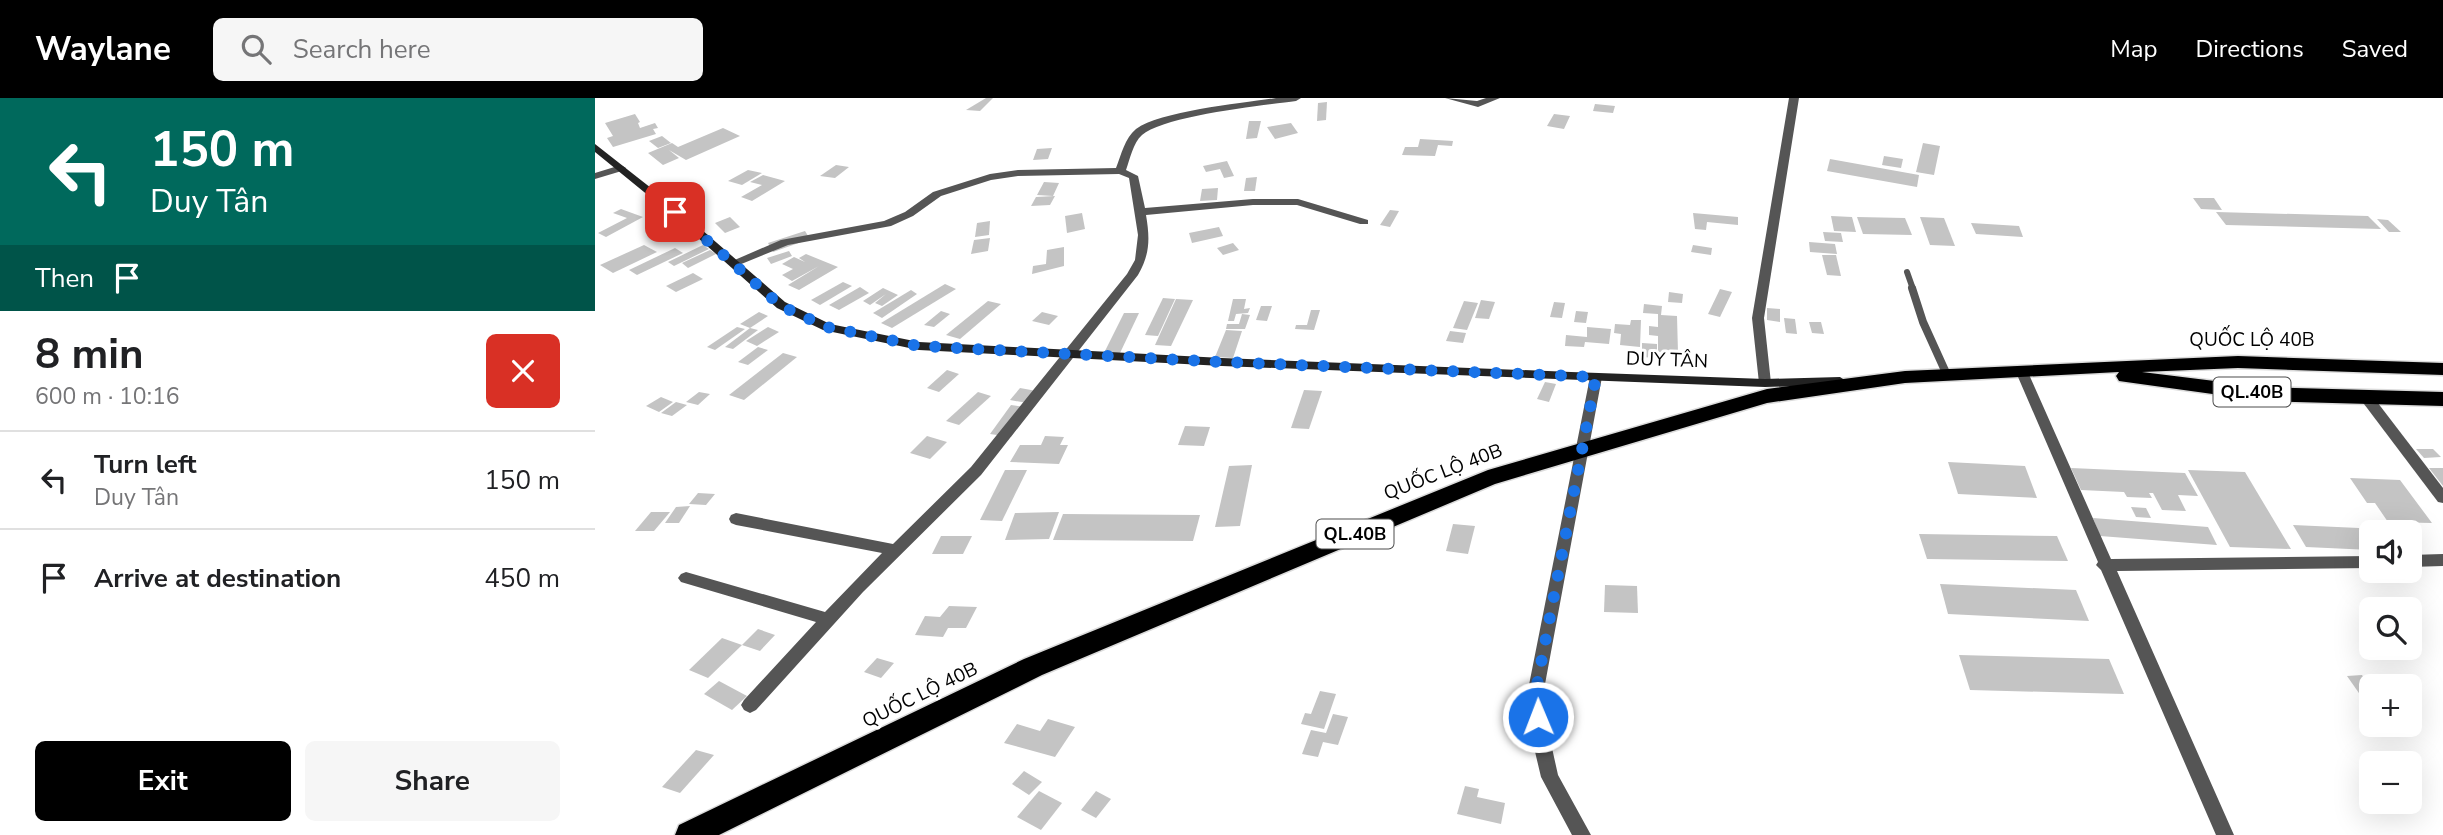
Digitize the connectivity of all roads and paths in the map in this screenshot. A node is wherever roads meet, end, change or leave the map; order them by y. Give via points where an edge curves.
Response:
1 (1296, 98) edge
2 (1450, 98) edge
3 (1495, 98) edge
4 (1794, 98) edge
5 (595, 147) edge
6 (621, 168) junction
7 (1120, 171) junction
8 (595, 176) edge
9 (1141, 212) junction
10 (1364, 222) dead end
11 (734, 264) junction
12 (1907, 272) dead end
13 (1069, 354) junction
14 (2061, 368) junction
15 (2443, 369) edge
16 (2021, 370) junction
17 (1947, 375) junction
18 (1596, 377) junction
19 (1880, 380) junction
20 (1765, 383) junction
21 (2365, 397) junction
22 (2443, 399) edge
23 (1582, 448) junction
24 (2443, 498) edge
25 (736, 519) dead end
26 (895, 550) junction
27 (2443, 560) edge
28 (2422, 561) edge
29 (2359, 562) edge
30 (2105, 565) junction
31 (686, 578) dead end
32 (827, 619) junction
33 (750, 705) dead end
34 (689, 835) edge
35 (1582, 835) edge
36 (2225, 835) edge

1 - 7 street via 1148,126 1135,137
2 - 3 street via 1478,104
4 - 20 street via 1758,318
5 - 6 street, DUY TÂN
6 - 8 street
6 - 11 street, DUY TÂN
7 - 9 street via 1133,176
7 - 11 street via 1005,174 979,180 937,194 887,224 785,242
9 - 10 street via 1298,202
9 - 13 street via 1145,235 1137,267
11 - 13 street, DUY TÂN via 781,306 827,327 919,346
12 - 17 lane
13 - 18 street, DUY TÂN
13 - 26 street via 977,471
14 - 15 highway, QUỐC LỘ 40B / QL.40B via 2238,362
14 - 16 highway, QUỐC LỘ 40B / QL.40B
14 - 21 highway, QUỐC LỘ 40B / QL.40B via 2263,394
16 - 17 highway, QUỐC LỘ 40B / QL.40B
16 - 30 street
17 - 19 highway, QUỐC LỘ 40B / QL.40B
18 - 20 street, DUY TÂN
18 - 23 street
19 - 20 street, DUY TÂN
19 - 23 highway, QUỐC LỘ 40B / QL.40B via 1767,396
21 - 22 highway, QUỐC LỘ 40B / QL.40B
21 - 24 street
23 - 34 highway, QUỐC LỘ 40B / QL.40B via 1488,478 1033,667
23 - 35 street via 1535,695 1551,777
25 - 26 street
26 - 32 street
27 - 28 street
29 - 30 street
30 - 36 street
31 - 32 street
32 - 33 street

